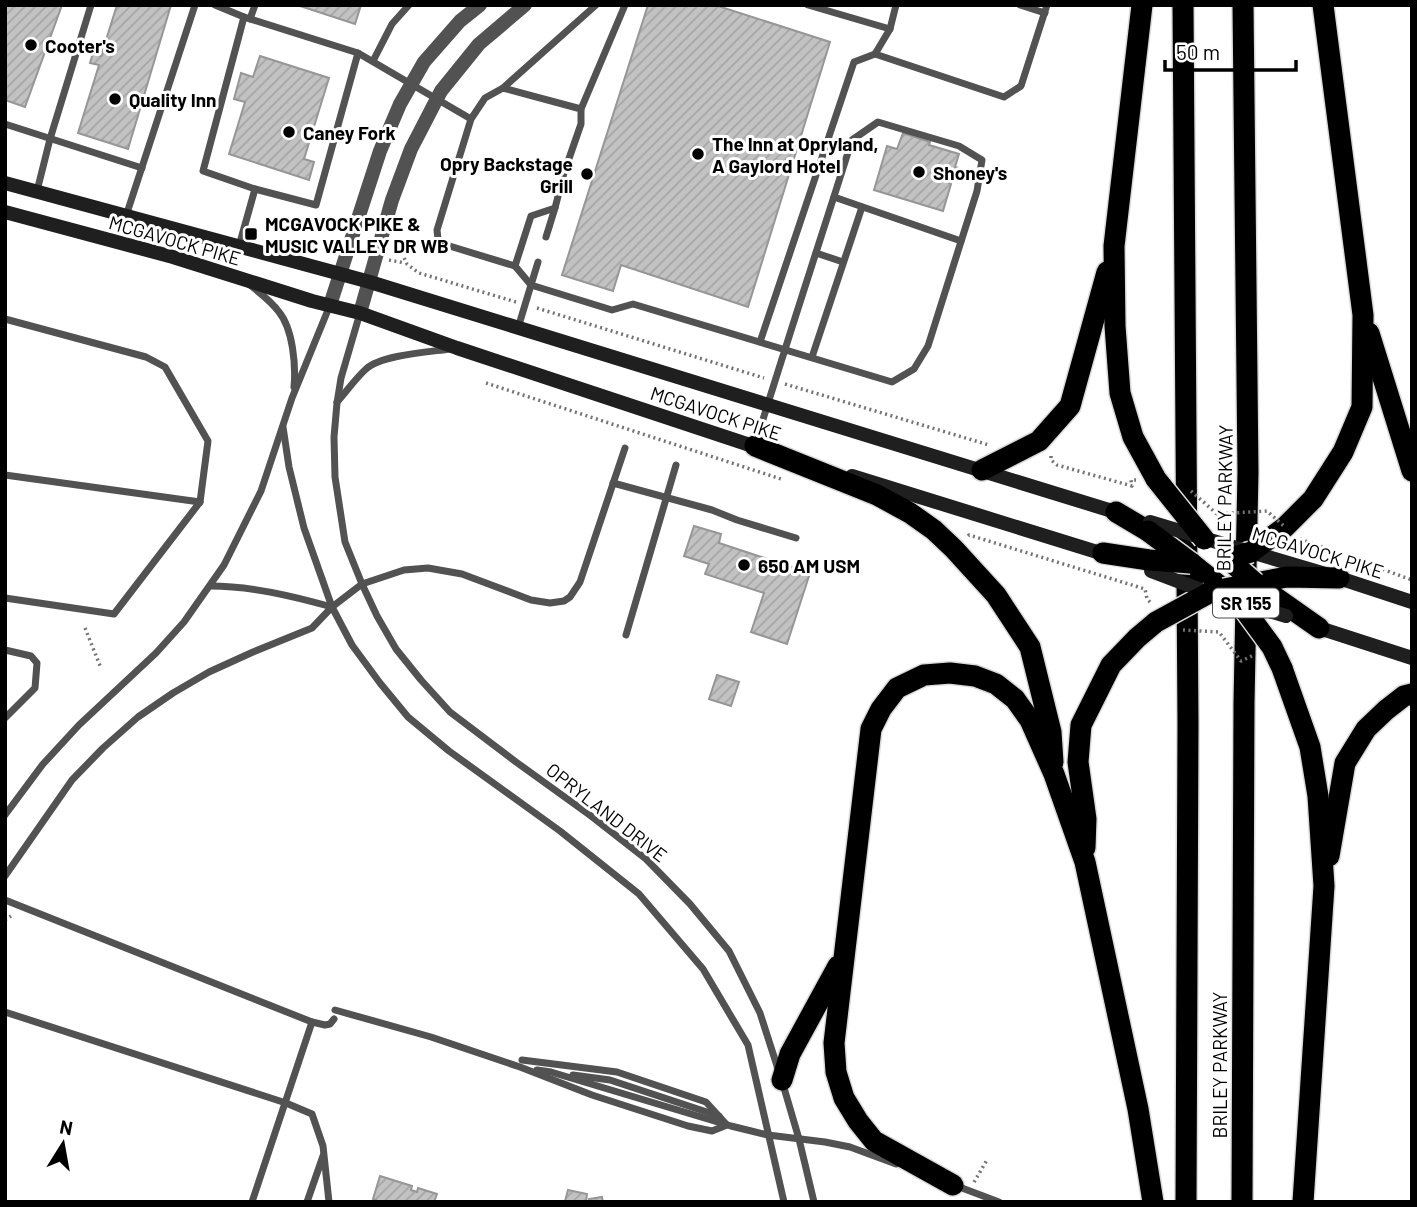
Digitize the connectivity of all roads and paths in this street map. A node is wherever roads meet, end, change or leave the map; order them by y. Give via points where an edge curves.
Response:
1 (91, 5) edge
2 (195, 5) edge
3 (215, 5) edge
4 (255, 5) edge
5 (409, 5) edge
6 (480, 5) edge
7 (525, 5) edge
8 (597, 5) edge
9 (625, 5) edge
10 (808, 5) edge
11 (896, 5) edge
12 (1020, 5) edge
13 (1142, 5) edge
14 (1183, 5) edge
15 (1243, 5) edge
16 (1323, 5) edge
17 (1046, 9) edge
18 (247, 18) junction
19 (890, 29) junction
20 (358, 52) junction
21 (875, 54) junction
22 (373, 61) junction
23 (412, 83) junction
24 (503, 88) junction
25 (437, 99) junction
26 (581, 109) junction
27 (471, 119) junction
28 (5, 124) edge
29 (50, 139) junction
30 (142, 168) junction
31 (5, 183) edge
32 (255, 189) junction
33 (37, 192) junction
34 (834, 197) junction
35 (862, 207) junction
36 (555, 208) junction
37 (5, 212) edge
38 (126, 216) junction
39 (546, 237) dead end
40 (961, 241) junction
41 (239, 246) junction
42 (1114, 246) junction
43 (816, 253) junction
44 (538, 262) dead end
45 (844, 262) junction
46 (515, 266) junction
47 (341, 274) junction
48 (244, 280) junction
49 (370, 282) junction
50 (531, 285) junction
51 (330, 305) junction
52 (360, 313) junction
53 (1363, 315) junction
54 (5, 319) edge
55 (518, 328) junction
56 (760, 342) junction
57 (457, 348) junction
58 (786, 350) junction
59 (812, 357) junction
60 (292, 398) junction
61 (337, 403) junction
62 (768, 404) junction
63 (284, 427) junction
64 (755, 446) junction
65 (625, 448) dead end
66 (676, 465) dead end
67 (982, 470) junction
68 (1412, 471) edge
69 (5, 475) edge
70 (613, 483) junction
71 (1187, 487) dead end
72 (665, 498) junction
73 (200, 502) junction
74 (1116, 512) joint
75 (1149, 527) junction
76 (1292, 532) junction
77 (796, 538) dead end
78 (1204, 538) junction
79 (1251, 552) junction
80 (1103, 553) joint
81 (1228, 559) junction
82 (1191, 563) junction
83 (1150, 566) junction
84 (1287, 570) junction
85 (1339, 578) joint
86 (1412, 580) edge
87 (1255, 583) junction
88 (362, 584) junction
89 (210, 586) junction
90 (1224, 595) junction
91 (5, 598) edge
92 (1412, 602) edge
93 (332, 607) junction
94 (1286, 611) junction
95 (1157, 614) junction
96 (85, 628) dead end
97 (1320, 628) joint
98 (626, 635) dead end
99 (1272, 647) junction
100 (5, 650) edge
101 (1412, 658) edge
102 (101, 668) dead end
103 (1412, 694) edge
104 (5, 718) edge
105 (1054, 774) junction
106 (5, 815) edge
107 (1085, 862) junction
108 (5, 876) edge
109 (1324, 886) junction
110 (5, 900) edge
111 (11, 916) dead end
112 (5, 920) edge
113 (845, 953) junction
114 (5, 1012) edge
115 (312, 1022) junction
116 (521, 1063) junction
117 (551, 1072) junction
118 (782, 1080) junction
119 (286, 1103) junction
120 (720, 1117) junction
121 (727, 1125) junction
122 (768, 1135) junction
123 (799, 1139) junction
124 (324, 1153) junction
125 (953, 1185) junction
126 (253, 1202) edge
127 (307, 1202) edge
128 (329, 1202) edge
129 (784, 1202) edge
130 (814, 1202) edge
131 (999, 1202) edge
132 (1153, 1202) edge
133 (1186, 1202) edge
134 (1242, 1202) edge
135 (1303, 1202) edge

1 - 29 lane
2 - 30 lane
3 - 18 lane
4 - 18 lane
5 - 22 lane via 392,24
6 - 23 street via 424,62
7 - 25 street via 479,44
8 - 24 lane
9 - 26 lane
10 - 19 lane
11 - 19 lane
12 - 17 lane
13 - 42 highway
14 - 133 highway, BRILEY PARKWAY / SR 155
15 - 134 highway, BRILEY PARKWAY / SR 155 via 1248,472
16 - 53 highway
17 - 21 lane via 1021,86 1004,97
18 - 20 lane
18 - 32 lane via 204,171
19 - 21 lane
20 - 22 lane
20 - 32 lane via 316,205
21 - 56 lane via 854,62
22 - 23 lane
23 - 25 lane
23 - 47 street via 380,151
24 - 26 lane
24 - 27 lane via 485,98
25 - 27 lane
25 - 49 street via 392,200
26 - 36 lane via 581,124
27 - 46 lane via 438,239
28 - 29 lane
29 - 30 lane
29 - 33 lane
30 - 38 lane
31 - 33 street, MCGAVOCK PIKE
32 - 41 lane
33 - 38 street, MCGAVOCK PIKE
34 - 35 lane
34 - 40 lane via 852,139 878,122 959,146 982,160
34 - 43 lane
35 - 40 lane
35 - 45 lane
36 - 39 lane
36 - 46 lane via 531,216
37 - 48 street, MCGAVOCK PIKE
38 - 41 street, MCGAVOCK PIKE
40 - 59 lane via 928,346 914,369 892,382
41 - 47 street, MCGAVOCK PIKE
42 - 67 highway via 1070,406 1039,441
42 - 78 highway, bridge via 1121,393 1133,437 1156,479
43 - 45 lane
43 - 58 lane
44 - 50 lane
45 - 59 lane
46 - 50 lane
47 - 49 street, MCGAVOCK PIKE
47 - 51 street
48 - 51 street, MCGAVOCK PIKE
48 - 60 lane via 281,313 288,327 295,372
49 - 52 street
49 - 55 street, MCGAVOCK PIKE
50 - 55 lane
50 - 56 lane via 612,310 633,304
51 - 52 street, MCGAVOCK PIKE
51 - 60 lane
52 - 57 street, MCGAVOCK PIKE
52 - 61 lane, OPRYLAND DRIVE
53 - 68 highway
53 - 76 highway via 1362,407 1343,452
54 - 73 lane via 146,357 165,368 208,441
55 - 62 street, MCGAVOCK PIKE
56 - 58 lane
57 - 61 lane via 406,355 367,367
57 - 64 street, MCGAVOCK PIKE
58 - 59 lane
58 - 62 lane
60 - 63 lane
61 - 88 lane, OPRYLAND DRIVE via 334,477 345,542
62 - 64 lane
62 - 67 street, MCGAVOCK PIKE
63 - 89 lane via 261,491
63 - 93 lane via 304,528
64 - 80 street, MCGAVOCK PIKE
64 - 105 highway via 910,513 934,530 996,595 1030,647 1051,732
65 - 70 lane
66 - 72 lane
67 - 74 street, MCGAVOCK PIKE
69 - 73 lane
70 - 72 lane
70 - 88 lane via 580,582 570,597 558,603 541,603 462,573 429,568 404,570
71 - 76 path, bridge via 1217,514 1267,511
72 - 77 lane
72 - 98 lane
73 - 91 lane via 114,614
74 - 75 highway
75 - 78 street, MCGAVOCK PIKE, bridge
75 - 82 highway, bridge
76 - 79 highway
76 - 86 path
78 - 79 street, MCGAVOCK PIKE, bridge
78 - 81 highway, bridge
79 - 81 highway, bridge
79 - 84 street, MCGAVOCK PIKE
80 - 83 highway
81 - 82 highway
81 - 87 highway, bridge
82 - 83 highway, bridge
82 - 90 highway
83 - 90 street, bridge
84 - 85 highway
84 - 87 highway
85 - 92 street, MCGAVOCK PIKE
87 - 90 highway, bridge
87 - 94 highway
88 - 93 lane
88 - 118 lane, OPRYLAND DRIVE via 396,649 450,712 646,859 690,904 729,951 760,1013
89 - 93 lane via 233,586
89 - 106 lane via 156,653 43,764
90 - 94 street, bridge
90 - 95 highway, bridge
90 - 99 highway, bridge
93 - 108 lane via 312,628 209,672 138,717 72,780
93 - 122 lane via 352,645 408,717 639,894 703,969 748,1045
94 - 97 highway
95 - 99 path, bridge via 1175,630 1219,632 1241,661
95 - 107 highway via 1111,665 1081,725 1078,762 1086,819
96 - 102 path
97 - 101 street
99 - 109 highway, bridge via 1310,747
100 - 104 lane via 31,656 37,663 35,688
103 - 109 highway via 1366,729 1345,763
105 - 107 highway
105 - 113 highway via 1030,720 1016,699 996,684 950,673 924,675 897,688 871,729
107 - 132 highway via 1138,1109
109 - 135 highway
110 - 115 lane
111 - 112 path
113 - 118 highway via 790,1054
113 - 125 highway via 834,1043 835,1072 844,1098 874,1141
114 - 119 lane
115 - 116 lane via 330,1024 335,1014
115 - 119 lane
116 - 117 lane
116 - 120 lane via 617,1072 706,1102
116 - 121 lane via 592,1094 688,1126 712,1130
117 - 120 lane via 610,1080
117 - 121 lane
118 - 123 lane, OPRYLAND DRIVE
119 - 124 lane via 313,1114
119 - 126 lane
120 - 121 lane
121 - 122 lane
122 - 123 lane
122 - 129 lane
123 - 125 lane via 850,1147
123 - 130 lane, OPRYLAND DRIVE
124 - 127 lane
124 - 128 lane
125 - 131 lane

